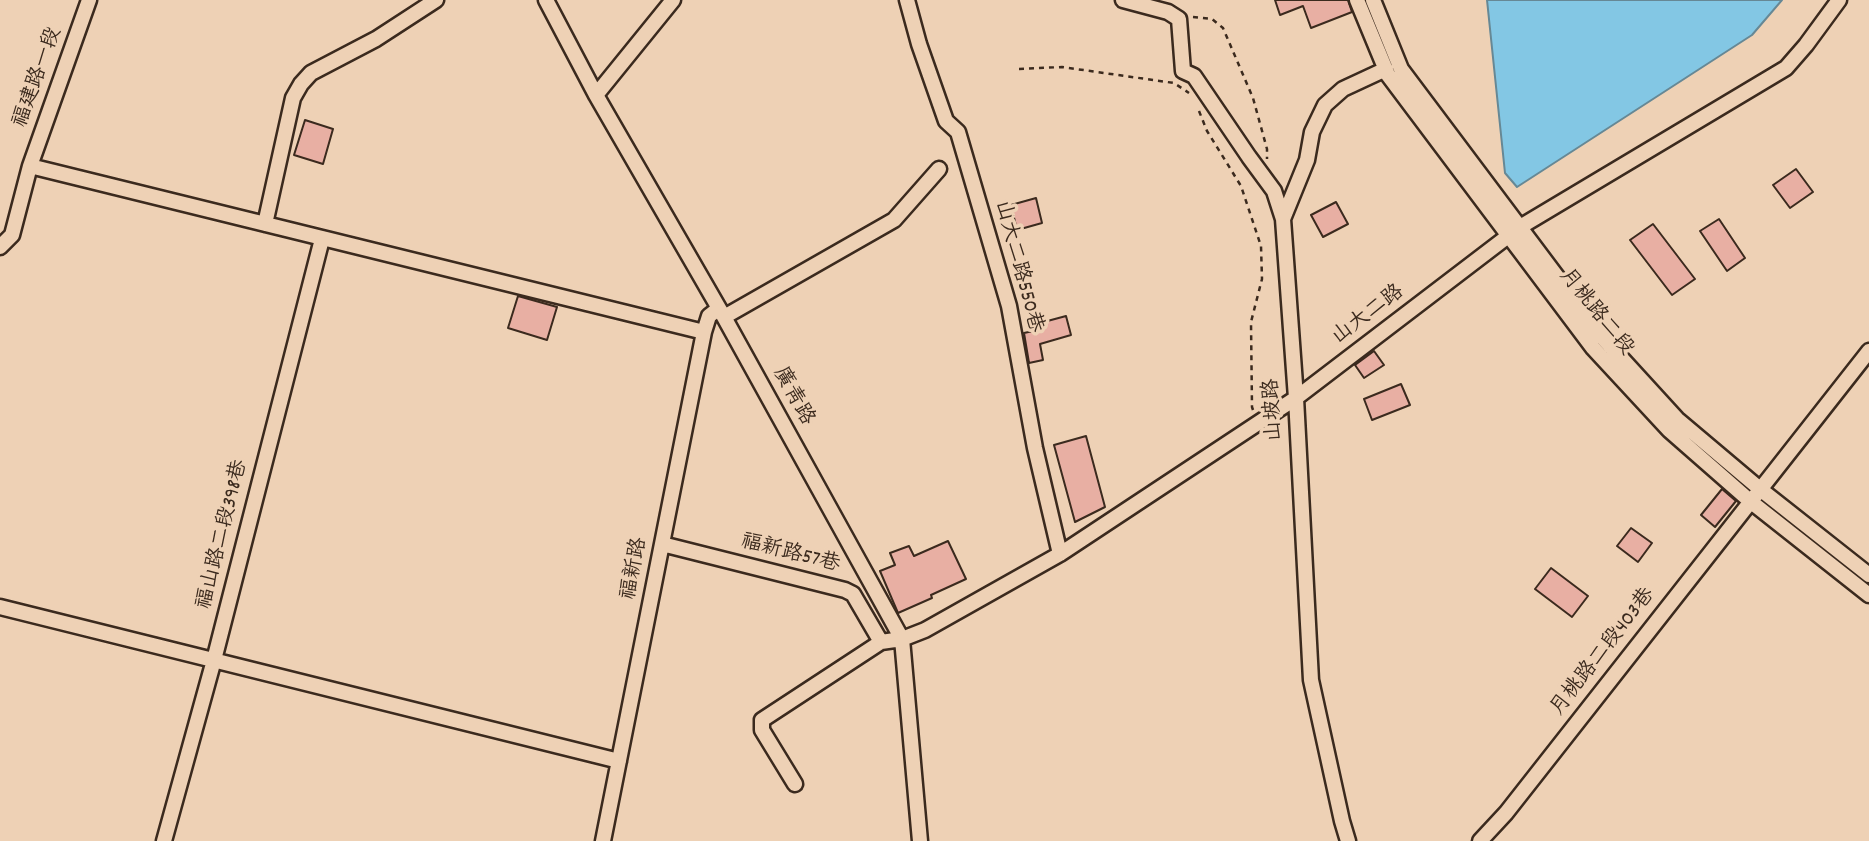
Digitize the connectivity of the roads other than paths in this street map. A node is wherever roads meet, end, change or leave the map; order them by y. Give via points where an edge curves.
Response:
1 (89, 0) edge
2 (436, 0) edge
3 (546, 0) edge
4 (673, 0) edge
5 (907, 0) edge
6 (1123, 0) edge
7 (1357, 0) edge
8 (1373, 0) edge
9 (1839, 0) edge
10 (1386, 69) junction
11 (596, 95) junction
12 (30, 166) junction
13 (939, 169) dead end
14 (1283, 219) junction
15 (265, 225) junction
16 (1514, 231) junction
17 (322, 239) junction
18 (0, 247) edge
19 (721, 313) junction
20 (704, 332) junction
21 (1869, 351) edge
22 (1296, 398) junction
23 (1760, 489) junction
24 (1750, 501) junction
25 (662, 544) junction
26 (1060, 554) junction
27 (1869, 575) edge
28 (1869, 595) edge
29 (0, 607) edge
30 (902, 639) junction
31 (881, 642) junction
32 (214, 660) junction
33 (619, 761) junction
34 (795, 784) dead end
35 (164, 841) edge
36 (603, 841) edge
37 (920, 841) edge
38 (1348, 841) edge
39 (1480, 841) edge

1 - 12 street, 福建路一段
2 - 15 street via 311,73 300,84
3 - 11 street, 廣青路
4 - 11 street
5 - 26 street, 山大二路550巷 via 946,121 958,132 1009,306
6 - 14 street, 山坡路 via 1173,15 1183,71 1194,75 1201,97 1275,191
7 - 10 street, 月桃路二段
8 - 16 street, 月桃路二段 via 1401,69
9 - 16 street, 山大二路 via 1786,68
10 - 14 street via 1343,89 1325,105
10 - 16 street, 月桃路二段
11 - 19 street, 廣青路
12 - 15 street
12 - 18 street, 福建路一段 via 12,235
13 - 19 street via 894,220
14 - 22 street, 山坡路
15 - 17 street
16 - 22 street, 山大二路
16 - 23 street, 月桃路二段 via 1677,419
16 - 24 street, 月桃路二段 via 1592,348 1669,430
17 - 20 street
17 - 32 street, 福山路二段398巷
19 - 20 street, 福新路 via 709,316
19 - 30 street, 廣青路
20 - 25 street, 福新路
21 - 23 street, 月桃路二段403巷
22 - 26 street, 山大二路
22 - 38 street, 山坡路 via 1311,680
23 - 24 street, 月桃路二段403巷
23 - 27 street, 月桃路二段
24 - 28 street, 月桃路二段
24 - 39 street, 月桃路二段403巷
25 - 31 street, 福新路57巷 via 845,590 853,594
25 - 33 street, 福新路
26 - 30 street, 山大二路
29 - 32 street
30 - 31 street, 山大二路
30 - 37 street, 廣青路
31 - 34 street via 762,720 762,730
32 - 33 street
32 - 35 street, 福山路二段398巷
33 - 36 street, 福新路

